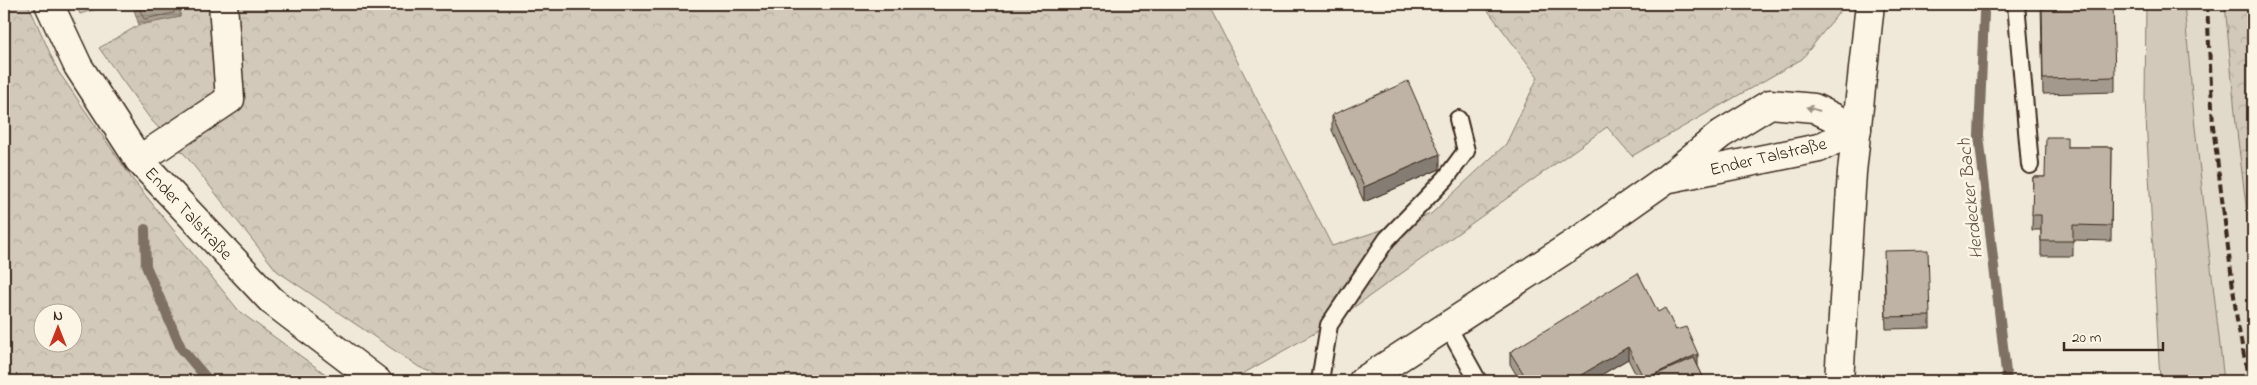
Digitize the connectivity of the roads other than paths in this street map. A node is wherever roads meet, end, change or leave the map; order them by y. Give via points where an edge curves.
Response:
1 (50, 4) edge
2 (223, 4) edge
3 (1870, 4) edge
4 (2016, 4) edge
5 (1458, 119) dead end
6 (1857, 129) junction
7 (140, 160) junction
8 (2030, 165) dead end
9 (1666, 179) junction
10 (1448, 327) junction
11 (378, 381) edge
12 (1320, 381) edge
13 (1363, 381) edge
14 (1478, 381) edge
15 (1839, 381) edge

1 - 7 main road, Ender Talstraße via 78,66
2 - 7 main road via 230,99
3 - 6 main road
4 - 8 lane
5 - 12 lane via 1466,151 1446,178 1387,239 1329,325
6 - 9 main road, Ender Talstraße via 1820,148
6 -> 9 main road, Ender Talstraße via 1814,108 1770,104 1721,134
6 - 15 main road
7 - 11 main road, Ender Talstraße via 272,301
9 - 10 main road, Ender Talstraße
10 - 13 main road, Ender Talstraße
10 - 14 lane

